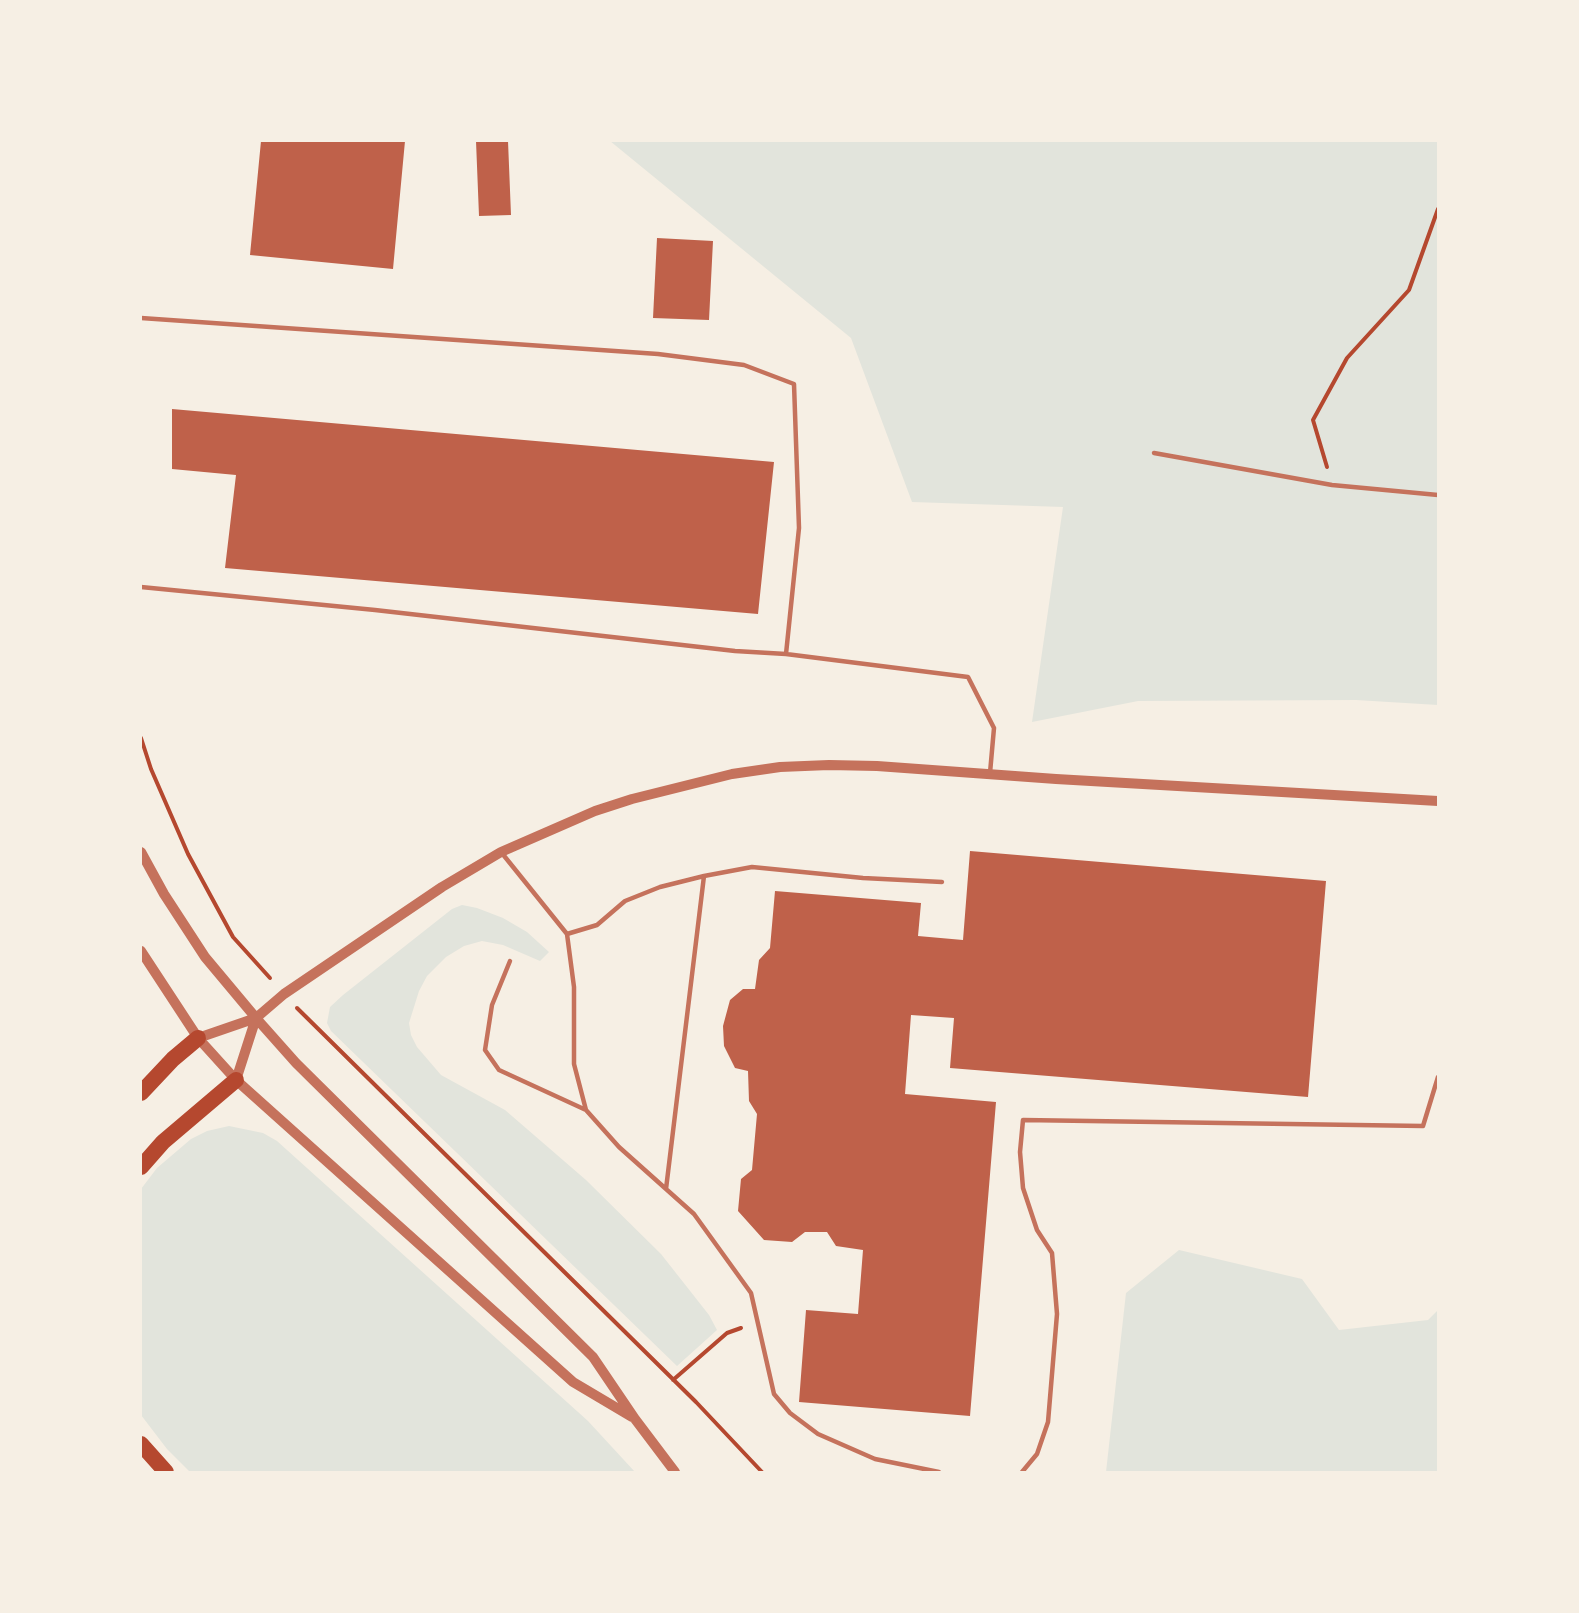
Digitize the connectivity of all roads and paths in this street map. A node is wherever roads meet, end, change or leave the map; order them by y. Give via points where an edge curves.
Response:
1 (1438, 209) edge
2 (141, 318) edge
3 (1154, 453) dead end
4 (1332, 485) junction
5 (1438, 495) edge
6 (141, 587) edge
7 (786, 654) junction
8 (141, 738) edge
9 (990, 773) junction
10 (1438, 801) edge
11 (141, 852) edge
12 (501, 852) junction
13 (704, 876) junction
14 (942, 882) dead end
15 (567, 934) junction
16 (141, 951) edge
17 (510, 961) dead end
18 (284, 994) junction
19 (256, 1018) junction
20 (198, 1038) junction
21 (1438, 1077) edge
22 (236, 1080) junction
23 (141, 1093) edge
24 (586, 1110) junction
25 (141, 1167) edge
26 (666, 1189) junction
27 (727, 1333) dead end
28 (673, 1380) junction
29 (635, 1419) junction
30 (141, 1444) edge
31 (165, 1472) edge
32 (675, 1472) edge
33 (762, 1472) edge
34 (939, 1472) edge
35 (1022, 1472) edge

1 - 4 path via 1409,290 1347,358 1312,420
2 - 7 lane via 658,354 744,365 794,384 799,528
3 - 4 lane
4 - 5 lane
6 - 7 lane
7 - 9 lane via 968,676 994,728
8 - 18 path via 188,854 233,937
9 - 10 street
9 - 12 street via 829,765 732,774 604,808
11 - 19 street via 205,957
12 - 15 lane
12 - 18 street
13 - 14 lane via 752,867
13 - 15 lane via 625,901 597,925
13 - 26 lane
15 - 24 lane via 574,987 574,1064
16 - 20 street
17 - 24 lane via 492,1005 485,1050 499,1070
18 - 19 street
18 - 28 path
19 - 20 street
19 - 22 street
19 - 29 street via 296,1063 593,1357
20 - 22 street
20 - 23 highway
21 - 35 lane via 1423,1126 1023,1120 1023,1188 1037,1230 1052,1253 1057,1314 1048,1422 1037,1454
22 - 25 highway via 163,1142
22 - 29 street via 573,1382
24 - 26 lane via 619,1147
26 - 34 lane via 693,1214 751,1293 774,1394 790,1413 818,1434 875,1459
27 - 28 path
28 - 33 path
29 - 32 street
30 - 31 highway

